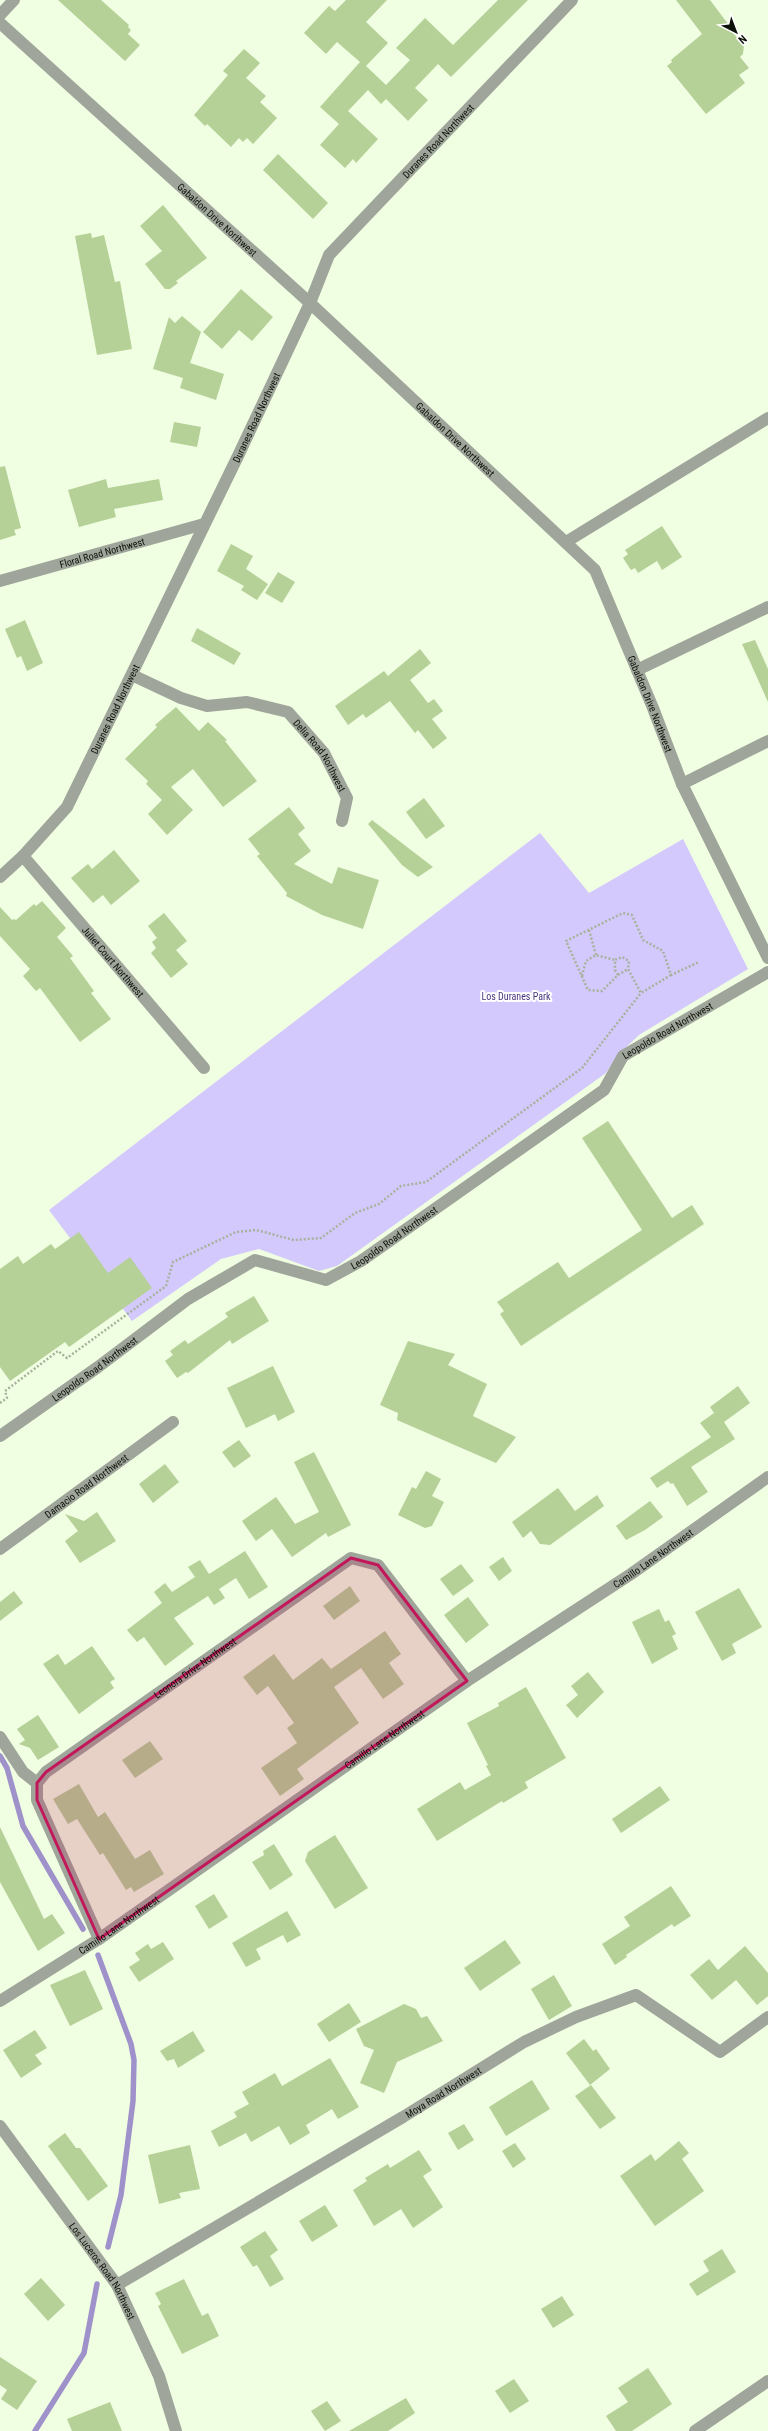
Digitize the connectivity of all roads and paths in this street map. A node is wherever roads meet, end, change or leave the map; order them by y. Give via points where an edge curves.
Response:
1 (14, 0) edge
2 (572, 0) edge
3 (0, 15) edge
4 (0, 23) edge
5 (310, 303) junction
6 (768, 418) edge
7 (204, 524) junction
8 (566, 542) junction
9 (0, 581) edge
10 (768, 607) edge
11 (637, 670) junction
12 (132, 675) junction
13 (768, 740) edge
14 (682, 784) junction
15 (342, 821) dead end
16 (23, 856) junction
17 (0, 877) edge
18 (589, 930) junction
19 (596, 955) junction
20 (768, 958) edge
21 (615, 960) junction
22 (698, 962) dead end
23 (628, 969) junction
24 (768, 972) edge
25 (618, 975) junction
26 (671, 975) junction
27 (582, 976) junction
28 (642, 993) junction
29 (204, 1068) dead end
30 (0, 1403) edge
31 (173, 1422) dead end
32 (0, 1436) edge
33 (768, 1477) edge
34 (0, 1549) edge
35 (467, 1681) junction
36 (0, 1737) edge
37 (37, 1783) junction
38 (98, 1938) junction
39 (0, 2001) edge
40 (768, 2017) edge
41 (0, 2126) edge
42 (117, 2285) junction
43 (768, 2381) edge
44 (176, 2431) edge
45 (695, 2431) edge

1 - 3 street
2 - 5 street, Duranes Road Northwest via 329,255
4 - 5 street, Gabaldon Drive Northwest
5 - 7 street, Duranes Road Northwest
5 - 8 street, Gabaldon Drive Northwest via 410,400
6 - 8 street
7 - 9 street, Floral Road Northwest
7 - 12 street, Duranes Road Northwest
8 - 11 street, Gabaldon Drive Northwest via 595,570
10 - 11 street
11 - 14 street, Gabaldon Drive Northwest
12 - 15 street, Delia Road Northwest via 182,698 207,706 247,702 288,712 324,753 347,798
12 - 16 street, Duranes Road Northwest via 67,807
13 - 14 street
14 - 20 street, Gabaldon Drive Northwest
16 - 17 street, Duranes Road Northwest
16 - 29 street, Juliet Court Northwest
18 - 19 path
18 - 26 path via 623,913 632,915 643,940 662,951
18 - 27 path via 566,941
19 - 21 path
19 - 27 path via 586,962
21 - 23 path via 622,957 629,961
21 - 25 path
22 - 26 path
23 - 25 path
23 - 28 path
24 - 32 street, Leopoldo Road Northwest via 623,1056 604,1090 361,1261 326,1280 256,1260 188,1299
25 - 27 path via 602,991 588,990
26 - 28 path
28 - 30 path via 582,1068 426,1182 401,1186 379,1204 355,1213 320,1238 294,1240 256,1230 236,1232 173,1262 166,1286 67,1358 58,1351 5,1391 7,1398
31 - 34 street, Damacio Road Northwest
33 - 35 street, Camillo Lane Northwest via 631,1574
35 - 37 street, Leonora Drive Northwest via 378,1565 351,1558 46,1772
35 - 38 street, Camillo Lane Northwest
36 - 37 street via 23,1772
37 - 38 street via 37,1800
38 - 39 street, Camillo Lane Northwest
40 - 42 street, Moya Road Northwest via 720,2052 636,1995 576,2017 524,2042 403,2117
41 - 42 street, Los Luceros Road Northwest
42 - 44 street, Los Luceros Road Northwest via 159,2376
43 - 45 street

